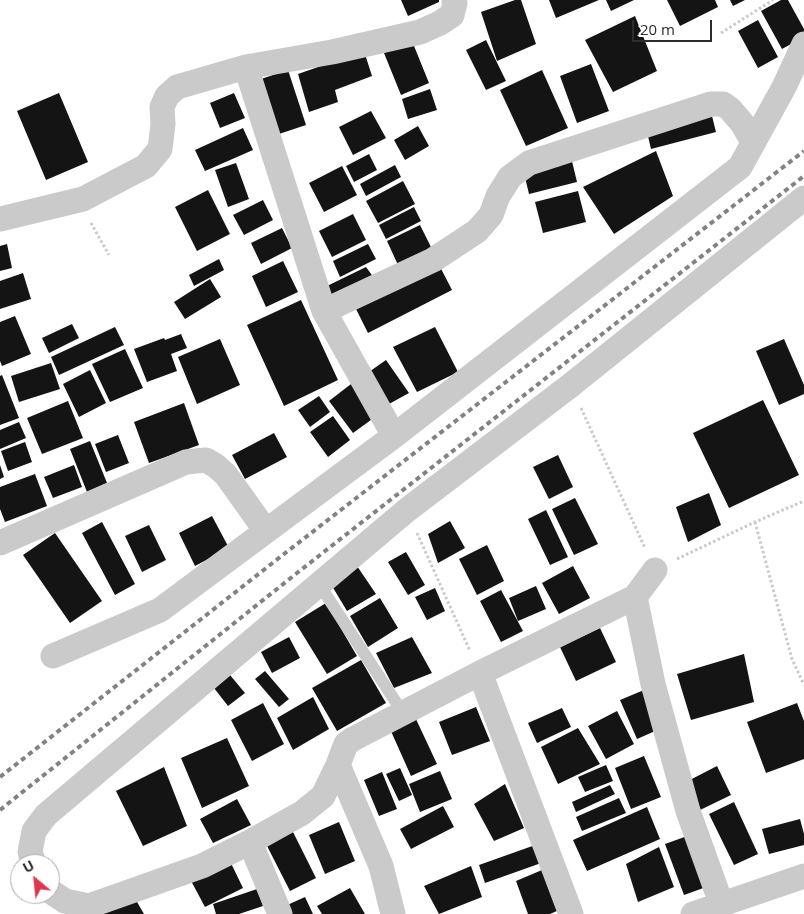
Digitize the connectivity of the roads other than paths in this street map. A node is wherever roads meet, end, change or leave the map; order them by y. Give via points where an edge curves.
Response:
1 (454, 0) edge
2 (804, 44) edge
3 (246, 67) junction
4 (752, 142) junction
5 (804, 198) edge
6 (0, 219) edge
7 (324, 311) junction
8 (394, 436) junction
9 (266, 531) junction
10 (0, 543) edge
11 (655, 570) road end
12 (320, 584) junction
13 (635, 596) junction
14 (53, 656) dead end
15 (480, 673) junction
16 (403, 713) junction
17 (338, 765) junction
18 (250, 842) junction
19 (31, 854) edge
20 (804, 876) edge
21 (60, 898) edge
22 (721, 903) junction
23 (280, 914) edge
24 (393, 914) edge
25 (571, 914) edge
26 (693, 914) edge

1 - 3 street via 452,15 420,32
2 - 4 street
3 - 6 street via 177,86 162,106 160,149 146,166 83,199
3 - 7 street
4 - 7 street via 730,109 723,104 710,104 529,163 510,177 491,215 477,231 433,260
4 - 8 street via 740,167
5 - 12 street via 571,385 407,510
7 - 8 street
8 - 9 street
9 - 10 street via 226,475 206,460 186,462
9 - 14 street via 160,610
11 - 13 street
12 - 16 lane
12 - 19 street via 46,815 34,832
13 - 15 street
13 - 22 street via 652,684 685,802
15 - 16 street
15 - 25 street
16 - 17 street via 346,744
17 - 18 street via 323,796 288,822
17 - 24 street via 381,866
18 - 21 street via 202,866 89,906
18 - 23 street
20 - 22 street
22 - 26 street

